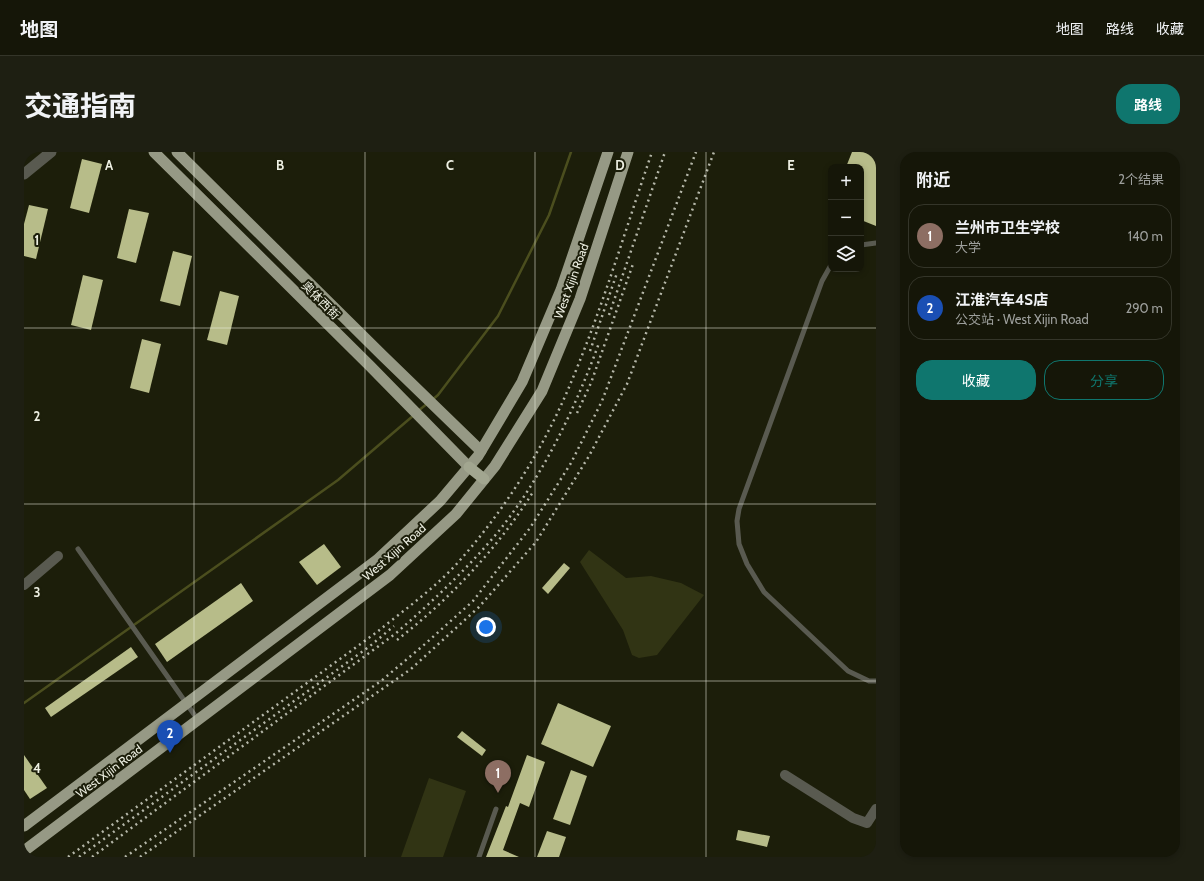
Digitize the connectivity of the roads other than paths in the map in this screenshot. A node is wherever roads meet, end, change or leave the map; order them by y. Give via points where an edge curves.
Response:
1 (51, 152) edge
2 (154, 152) edge
3 (177, 152) edge
4 (608, 152) edge
5 (628, 152) edge
6 (24, 174) edge
7 (876, 243) edge
8 (864, 244) edge
9 (828, 270) edge
10 (481, 451) junction
11 (469, 467) junction
12 (484, 479) junction
13 (78, 549) dead end
14 (58, 556) dead end
15 (24, 585) edge
16 (876, 681) edge
17 (186, 704) junction
18 (198, 720) junction
19 (786, 775) dead end
20 (496, 809) dead end
21 (876, 809) edge
22 (24, 826) edge
23 (24, 851) edge
24 (479, 857) edge

1 - 6 street
2 - 11 main road, 奥体西街
3 - 10 main road, 奥体西街
4 - 10 main road, West Xijin Road via 561,290 525,375
5 - 12 main road, West Xijin Road via 580,299 542,391 495,466
7 - 8 lane
9 - 16 lane via 822,280 739,509 739,544 747,564 764,592 848,671 869,681
10 - 11 main road, West Xijin Road
11 - 12 highway
11 - 17 main road, West Xijin Road via 440,502 377,560
12 - 18 main road, West Xijin Road via 456,514 390,575
13 - 17 lane
14 - 15 street
17 - 18 lane
17 - 22 main road, West Xijin Road
18 - 23 main road, West Xijin Road
19 - 21 street via 853,818 867,824
20 - 24 lane

